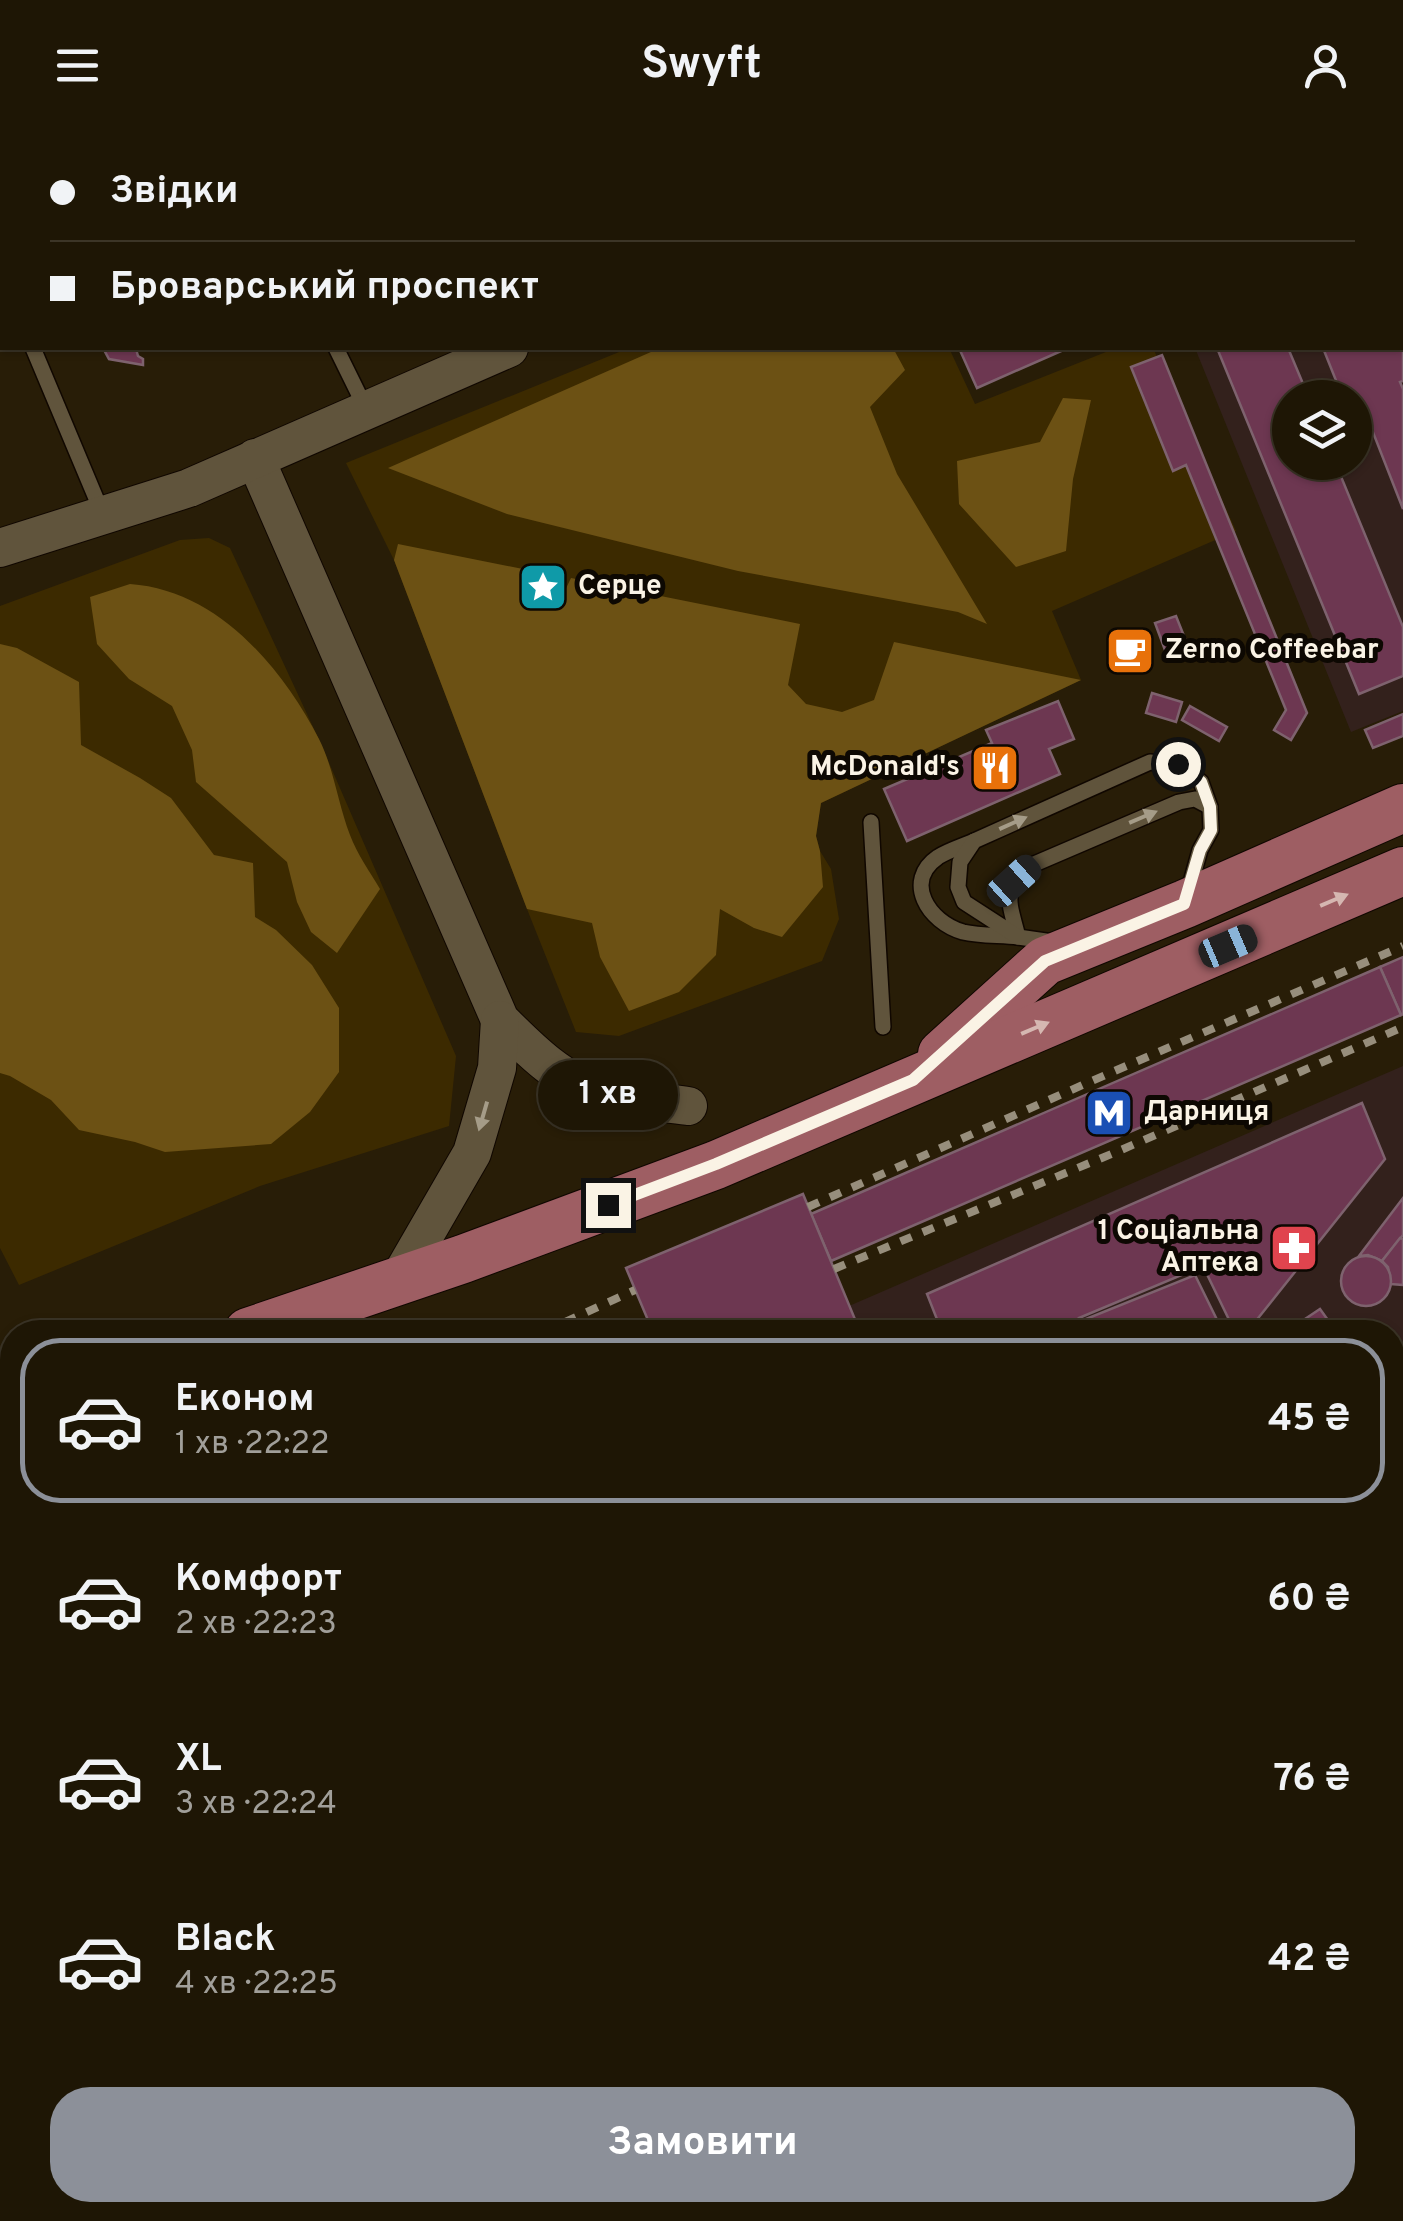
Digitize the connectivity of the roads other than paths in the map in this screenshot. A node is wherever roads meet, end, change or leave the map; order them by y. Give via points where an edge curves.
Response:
1 (34, 350) edge
2 (337, 350) edge
3 (504, 350) edge
4 (366, 409) junction
5 (254, 458) junction
6 (102, 516) junction
7 (0, 548) edge
8 (1210, 807) junction
9 (1403, 808) edge
10 (871, 822) dead end
11 (974, 840) junction
12 (1403, 871) edge
13 (1184, 904) junction
14 (1048, 948) junction
15 (500, 1020) junction
16 (882, 1027) dead end
17 (913, 1080) junction
18 (688, 1106) dead end
19 (398, 1281) junction
20 (283, 1320) edge

1 - 6 lane
2 - 4 lane
3 - 4 street
4 - 5 street
5 - 6 street
5 - 15 street
6 - 7 street
11 -> 8 lane via 1150,762 1178,764 1201,782
8 - 13 lane via 1211,830
14 -> 8 lane via 1009,900 1014,881 1032,865 1179,802 1195,799
9 - 13 main road
10 - 16 lane
11 - 14 lane via 960,862 964,902
11 - 14 lane via 936,858 922,877 923,901 937,921 964,932
17 -> 12 main road
13 - 14 main road
14 - 17 main road
15 - 18 street via 532,1052 599,1093
15 -> 19 street via 497,1068 472,1153
17 - 19 main road via 716,1164
19 - 20 main road

